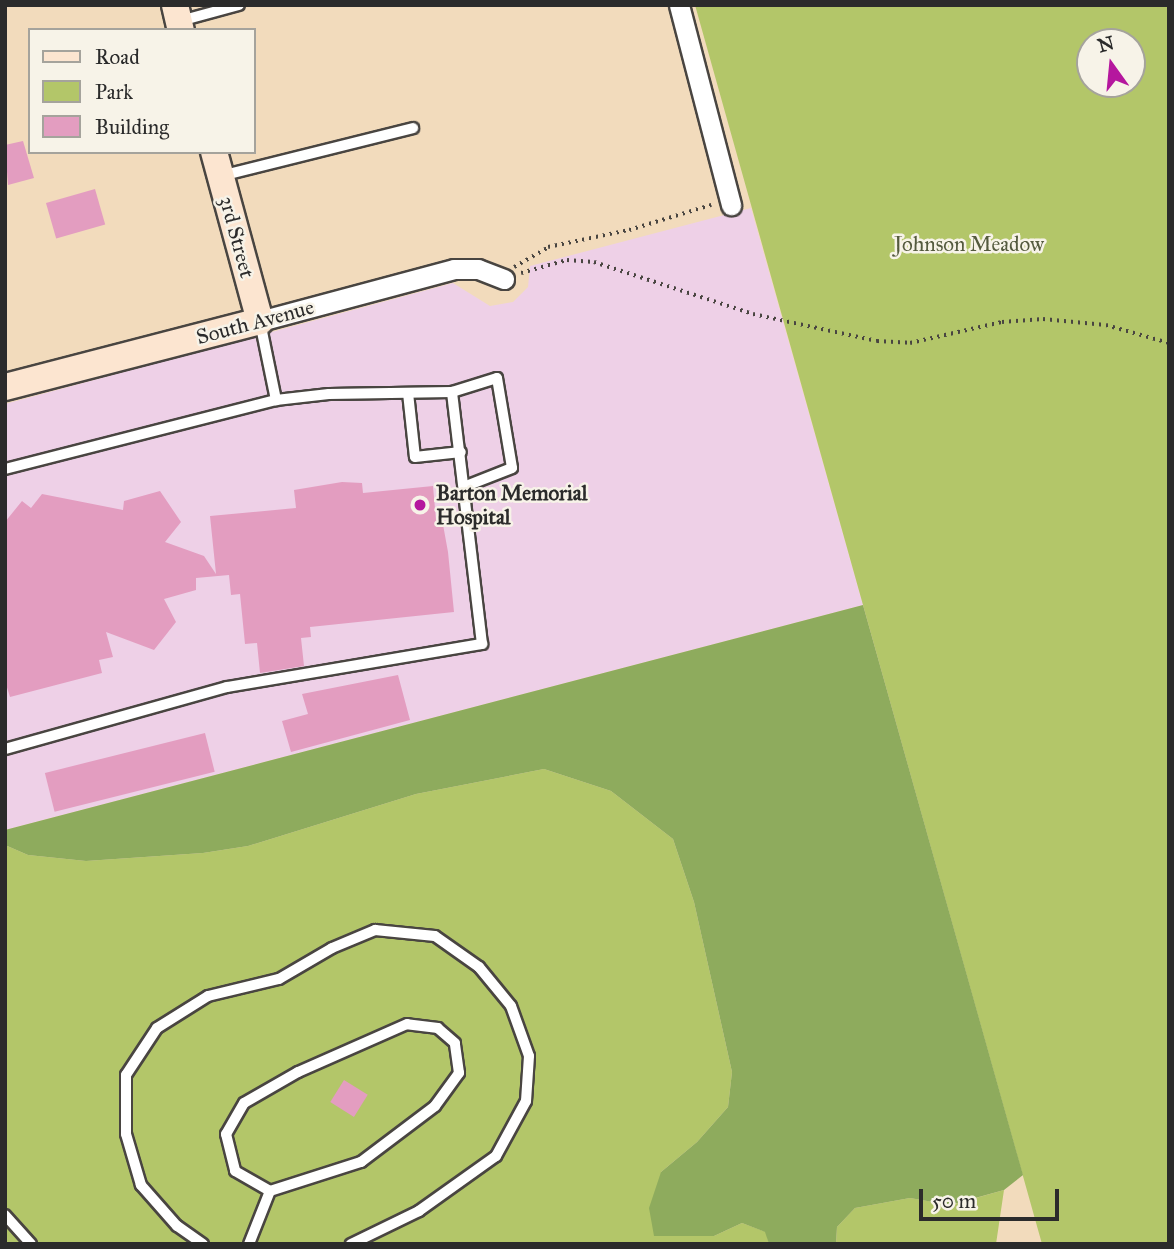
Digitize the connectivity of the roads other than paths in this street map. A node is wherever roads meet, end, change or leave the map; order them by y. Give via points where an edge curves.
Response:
1 (239, 5) edge
2 (679, 5) edge
3 (178, 19) edge
4 (413, 128) dead end
5 (217, 164) edge
6 (731, 205) road end
7 (504, 279) road end
8 (260, 321) junction
9 (5, 387) edge
10 (453, 392) junction
11 (408, 393) junction
12 (276, 400) junction
13 (461, 452) junction
14 (5, 469) edge
15 (467, 486) junction
16 (5, 749) edge
17 (270, 1191) junction
18 (5, 1214) edge
19 (31, 1244) edge
20 (203, 1244) edge
21 (249, 1244) edge
22 (351, 1244) edge

1 - 3 lane
2 - 6 street
4 - 5 lane
5 - 8 street, 3rd Street
7 - 8 street, South Avenue via 478,269 454,269
8 - 9 street, South Avenue
8 - 12 lane
10 - 11 lane
10 - 13 lane
10 - 15 lane via 497,378 512,468
11 - 12 lane
11 - 13 lane via 415,457
12 - 14 lane
13 - 15 lane
15 - 16 lane via 482,644 227,687
17 - 17 lane via 361,1162 435,1105 459,1073 455,1043 438,1028 407,1024 298,1072 244,1103 226,1134 235,1171
17 - 21 lane
18 - 19 lane
20 - 22 lane via 177,1226 141,1185 126,1134 125,1075 157,1028 208,996 279,979 332,948 375,930 435,936 479,967 511,1006 528,1056 526,1101 496,1156 419,1211

